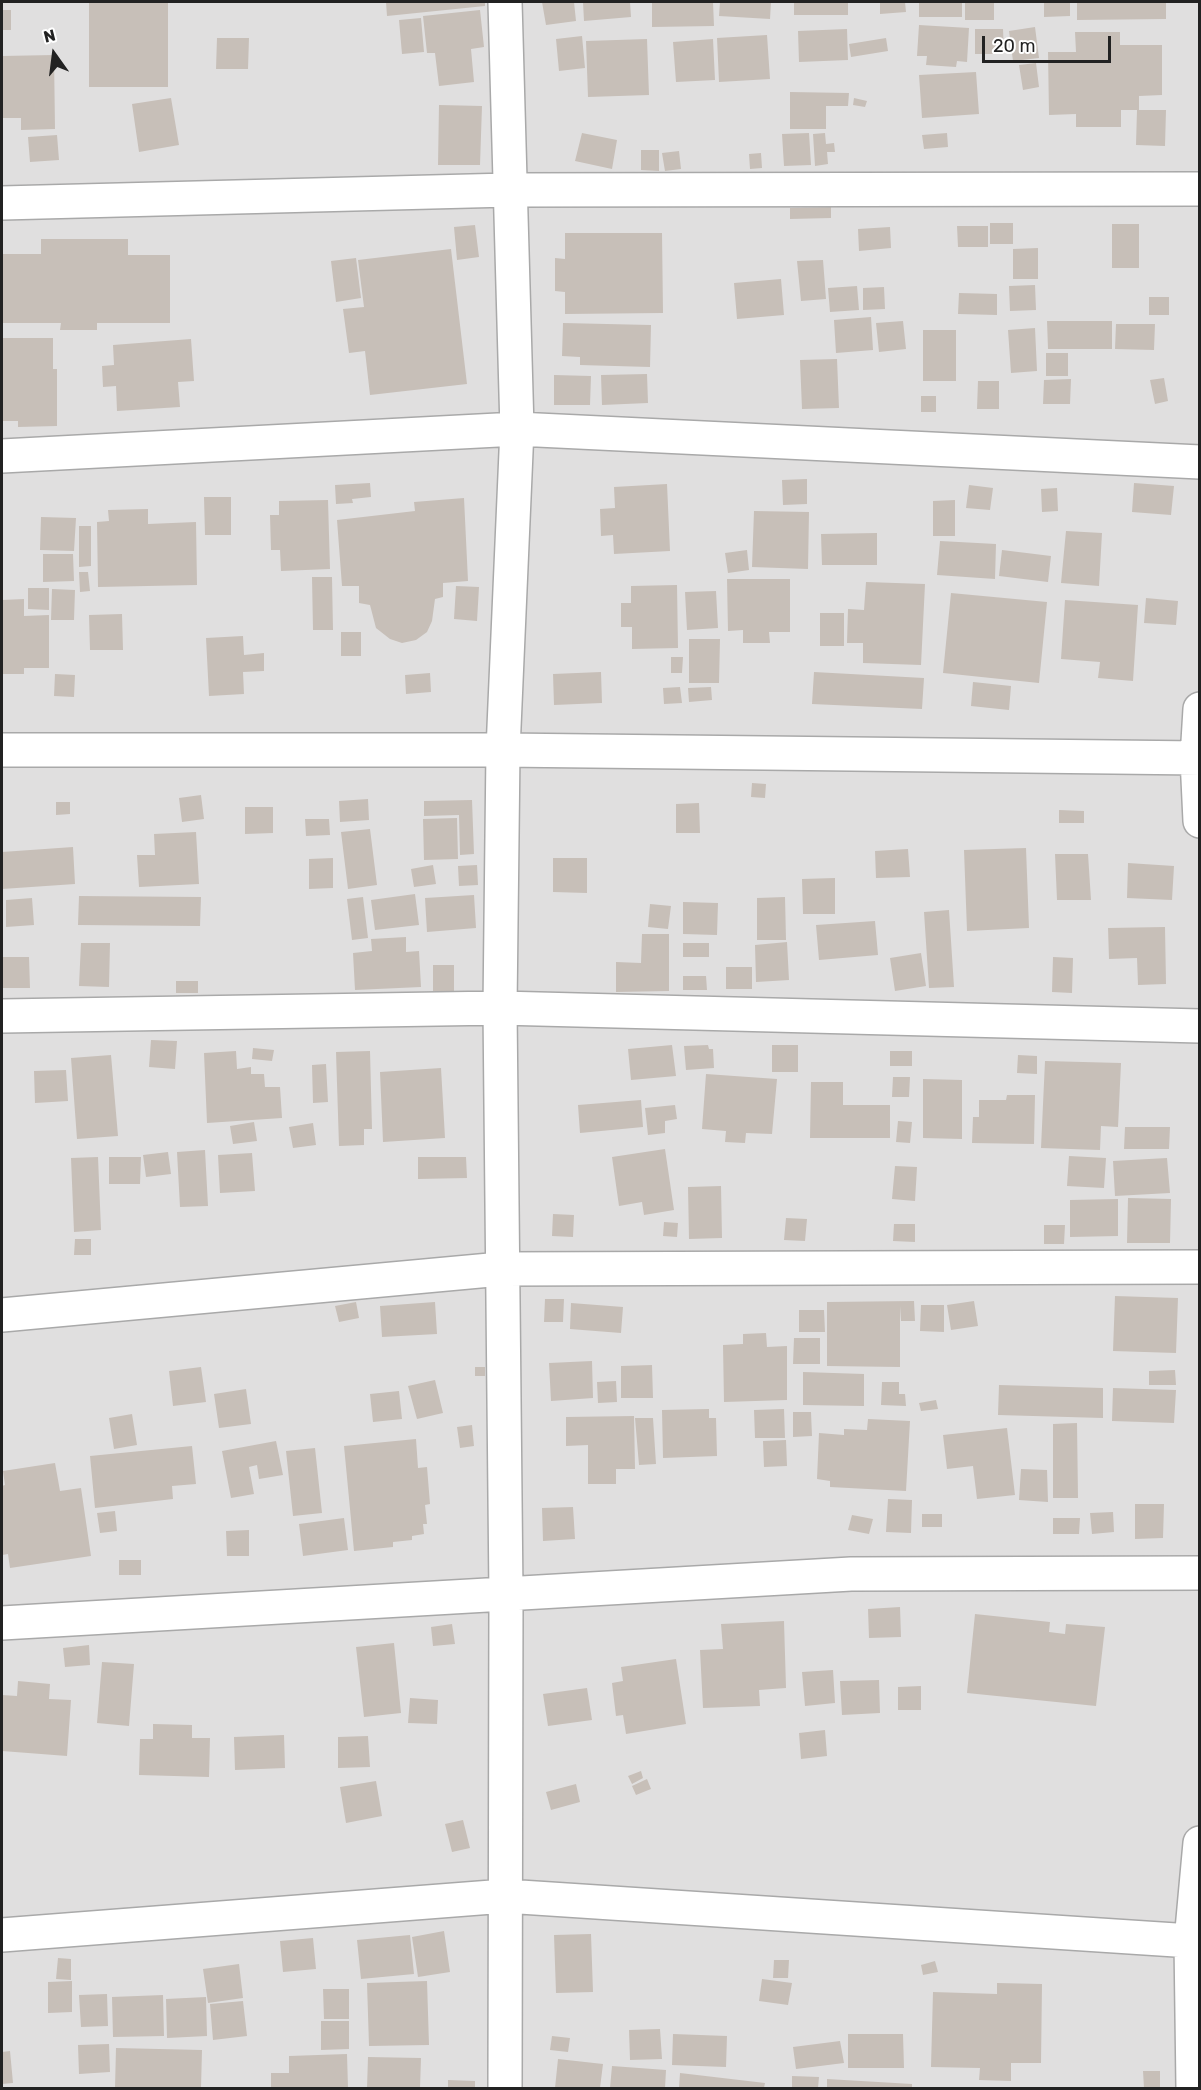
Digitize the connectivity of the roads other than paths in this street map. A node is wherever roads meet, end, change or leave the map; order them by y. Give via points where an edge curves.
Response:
1 (505, 2) edge
2 (1200, 189) edge
3 (509, 190) junction
4 (2, 203) edge
5 (517, 429) junction
6 (2, 456) edge
7 (1200, 462) edge
8 (1200, 709) edge
9 (2, 750) edge
10 (503, 750) junction
11 (1198, 758) edge
12 (1200, 821) edge
13 (500, 1008) junction
14 (2, 1016) edge
15 (1200, 1026) edge
16 (1200, 1267) edge
17 (501, 1269) junction
18 (2, 1315) edge
19 (1200, 1573) edge
20 (506, 1595) junction
21 (2, 1623) edge
22 (1200, 1843) edge
23 (505, 1896) junction
24 (2, 1935) edge
25 (1191, 1941) junction
26 (505, 2088) edge
27 (1193, 2088) edge

1 - 3 street
2 - 3 street
3 - 4 street
3 - 5 street
5 - 6 street
5 - 7 street
5 - 10 street
8 - 11 street
9 - 10 street
10 - 11 street
10 - 13 street
11 - 12 street
13 - 14 street
13 - 15 street
13 - 17 street
16 - 17 street
17 - 18 street
17 - 20 street
19 - 20 street via 851,1574
20 - 21 street
20 - 23 street
22 - 25 street
23 - 24 street
23 - 25 street
23 - 26 street
25 - 27 street

